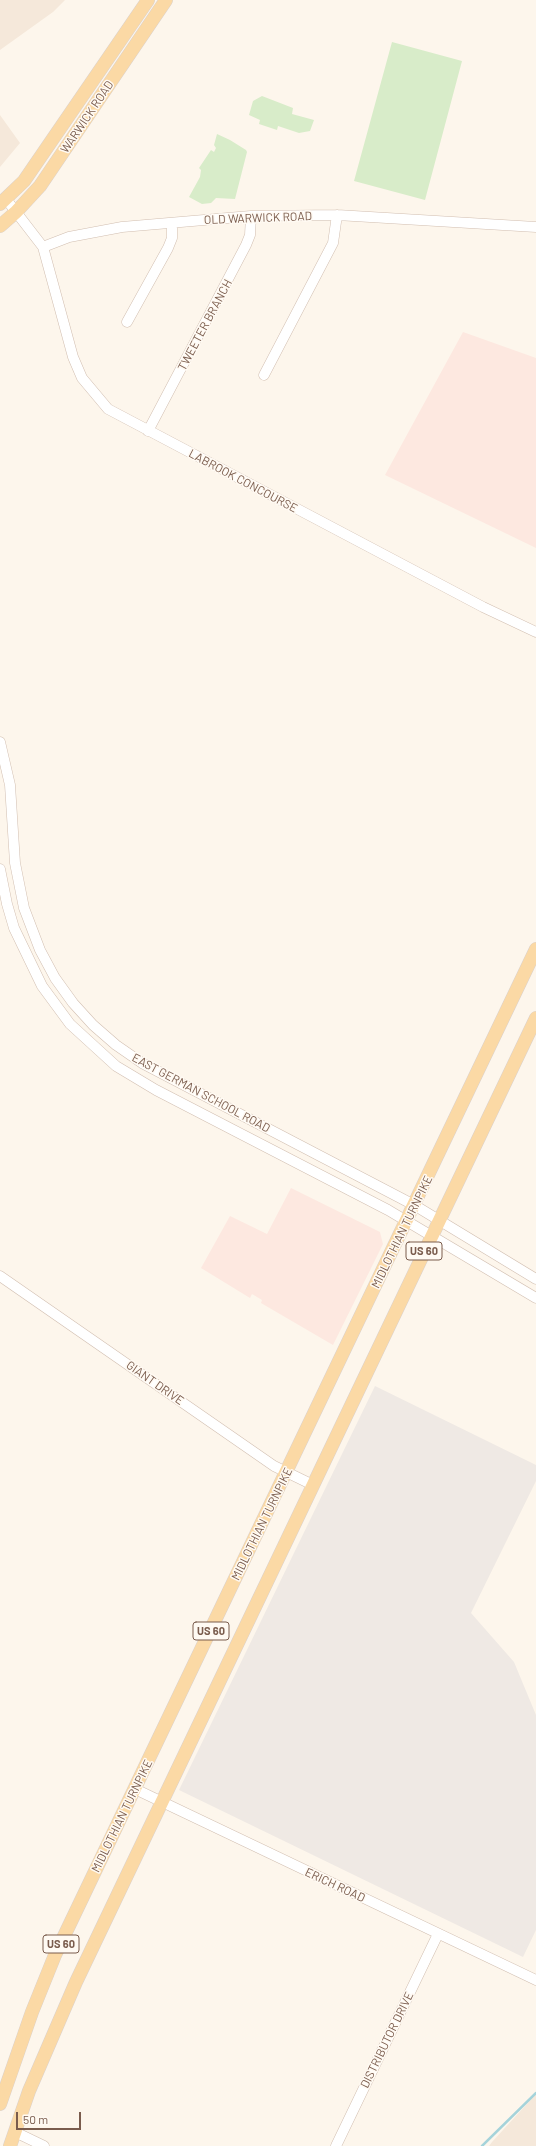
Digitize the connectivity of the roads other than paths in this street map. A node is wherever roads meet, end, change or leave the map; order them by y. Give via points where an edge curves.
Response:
1 (148, 0) edge
2 (166, 0) edge
3 (3, 202) edge
4 (16, 212) junction
5 (337, 215) junction
6 (251, 216) junction
7 (172, 223) junction
8 (0, 226) edge
9 (536, 227) edge
10 (43, 247) junction
11 (127, 322) dead end
12 (264, 375) dead end
13 (148, 431) junction
14 (536, 632) edge
15 (0, 742) edge
16 (0, 869) edge
17 (536, 949) edge
18 (536, 1018) edge
19 (183, 1085) junction
20 (175, 1099) junction
21 (414, 1205) junction
22 (407, 1220) junction
23 (440, 1220) junction
24 (433, 1235) junction
25 (0, 1276) edge
26 (536, 1279) edge
27 (536, 1298) edge
28 (287, 1472) junction
29 (313, 1485) junction
30 (135, 1789) junction
31 (162, 1803) junction
32 (438, 1934) junction
33 (536, 1980) edge
34 (0, 2104) edge
35 (15, 2132) junction
36 (10, 2146) edge
37 (44, 2146) edge
38 (336, 2146) edge

1 - 3 main road, WARWICK ROAD via 24,181
2 - 4 main road, WARWICK ROAD via 40,186
3 - 4 street
4 - 8 main road, WARWICK ROAD
4 - 10 street
5 - 6 street, OLD WARWICK ROAD
5 - 9 street, OLD WARWICK ROAD
5 - 12 street via 333,243
6 - 7 street, OLD WARWICK ROAD
6 - 13 street, TWEETER BRANCH via 250,235 246,247
7 - 10 street, OLD WARWICK ROAD via 90,232
7 - 11 street via 170,243
10 - 13 street, LABROOK CONCOURSE via 73,356 82,378 108,409
13 - 14 street, LABROOK CONCOURSE
15 - 19 street, EAST GERMAN SCHOOL ROAD via 12,801 17,878 29,923 47,964 73,1003 104,1035 142,1063
16 - 20 street, EAST GERMAN SCHOOL ROAD via 10,916 20,945 42,986 57,1007 81,1035 116,1066
17 - 21 main road, MIDLOTHIAN TURNPIKE / US 60
18 - 23 main road, US 60
19 - 20 street
19 - 21 street, EAST GERMAN SCHOOL ROAD
20 - 22 street, EAST GERMAN SCHOOL ROAD
21 - 22 main road, MIDLOTHIAN TURNPIKE / US 60
21 - 23 street, EAST GERMAN SCHOOL ROAD
22 - 24 street, EAST GERMAN SCHOOL ROAD
22 - 28 main road, MIDLOTHIAN TURNPIKE / US 60
23 - 24 main road, US 60
23 - 26 street, EAST GERMAN SCHOOL ROAD
24 - 27 street, EAST GERMAN SCHOOL ROAD
24 - 29 main road, US 60
25 - 28 street, GIANT DRIVE
28 - 29 street, GIANT DRIVE
28 - 30 main road, MIDLOTHIAN TURNPIKE / US 60
29 - 31 main road, US 60
30 - 31 street, ERICH ROAD
30 - 34 main road, MIDLOTHIAN TURNPIKE / US 60 via 55,1955
31 - 32 street, ERICH ROAD
31 - 35 main road, US 60 via 63,2010
32 - 33 street, ERICH ROAD
32 - 38 street, DISTRIBUTOR DRIVE
35 - 36 main road, US 60
35 - 37 street

